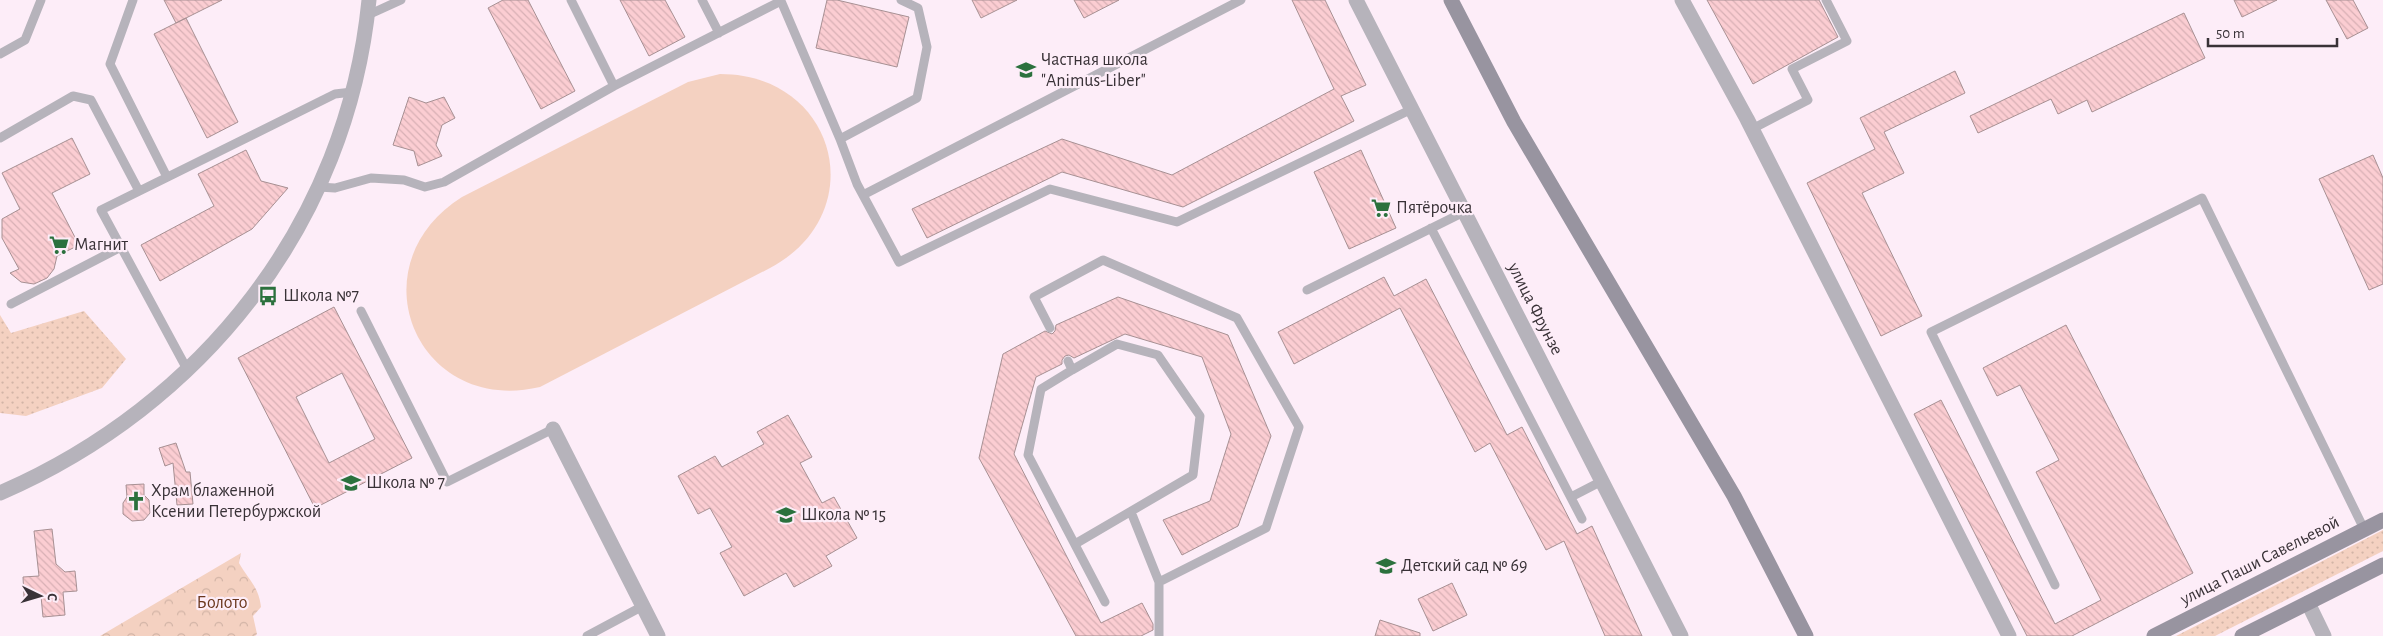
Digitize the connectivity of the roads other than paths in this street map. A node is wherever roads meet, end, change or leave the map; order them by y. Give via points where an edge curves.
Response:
1 (41, 0) edge
2 (133, 0) edge
3 (401, 0) edge
4 (571, 0) edge
5 (702, 0) edge
6 (782, 0) edge
7 (901, 0) edge
8 (1241, 0) edge
9 (1356, 0) edge
10 (1451, 0) edge
11 (1682, 0) edge
12 (1826, 0) edge
13 (368, 8) edge
14 (719, 33) junction
15 (0, 54) edge
16 (614, 86) junction
17 (352, 92) junction
18 (1412, 109) junction
19 (1752, 129) junction
20 (0, 138) edge
21 (840, 139) junction
22 (167, 177) junction
23 (319, 187) junction
24 (139, 191) junction
25 (863, 195) junction
26 (1464, 212) junction
27 (1431, 228) junction
28 (121, 247) junction
29 (1307, 290) dead end
30 (11, 304) dead end
31 (361, 311) dead end
32 (1050, 328) dead end
33 (1068, 361) dead end
34 (1072, 370) junction
35 (188, 371) junction
36 (553, 429) joint
37 (1602, 481) junction
38 (0, 493) edge
39 (1571, 497) junction
40 (1131, 512) junction
41 (1582, 519) dead end
42 (2383, 520) edge
43 (2364, 529) junction
44 (1075, 544) junction
45 (2383, 565) edge
46 (1159, 582) junction
47 (2055, 584) dead end
48 (1105, 602) dead end
49 (2308, 603) junction
50 (643, 606) junction
51 (587, 636) edge
52 (658, 636) edge
53 (1160, 636) edge
54 (1681, 636) edge
55 (1806, 636) edge
56 (2009, 636) edge
57 (2154, 636) edge
58 (2242, 636) edge
59 (2324, 636) edge

1 - 15 lane via 26,40
2 - 22 lane via 110,64
3 - 13 lane
4 - 16 lane
5 - 14 lane
6 - 14 lane
6 - 21 lane
7 - 21 lane via 918,8 927,47 917,98
8 - 25 lane
9 - 18 street, улица Фрунзе
10 - 55 main road via 1514,122 1734,496
11 - 19 street
12 - 19 lane via 1847,41 1792,69 1808,100
13 - 17 street
14 - 16 lane
16 - 23 lane via 444,182 425,187 404,180 371,178 335,188
17 - 22 lane via 335,94
17 - 23 street via 338,140
18 - 25 lane via 1178,222 1050,189 898,262
18 - 26 street, улица Фрунзе
19 - 56 street
20 - 24 lane via 73,96 91,100
21 - 25 lane
22 - 24 lane
23 - 35 street via 259,290
24 - 28 lane via 101,210
26 - 27 lane
26 - 37 street, улица Фрунзе
27 - 29 lane
27 - 39 lane
28 - 30 lane
28 - 35 lane
31 - 36 lane via 447,482
32 - 46 lane via 1034,297 1103,260 1238,318 1298,428 1266,528
33 - 34 lane
34 - 40 lane via 1116,344 1158,355 1200,416 1193,475
34 - 44 lane via 1041,388 1028,455
35 - 38 street via 99,442
36 - 50 street
37 - 39 lane
37 - 54 street, улица Фрунзе
39 - 41 lane
40 - 44 lane
40 - 46 lane
42 - 43 main road, улица Паши Савельевой
43 - 47 lane via 2202,198 1931,332
43 - 57 main road, улица Паши Савельевой
44 - 48 lane
45 - 49 main road
46 - 53 lane
49 - 58 main road
49 - 59 street
50 - 51 lane
50 - 52 street

